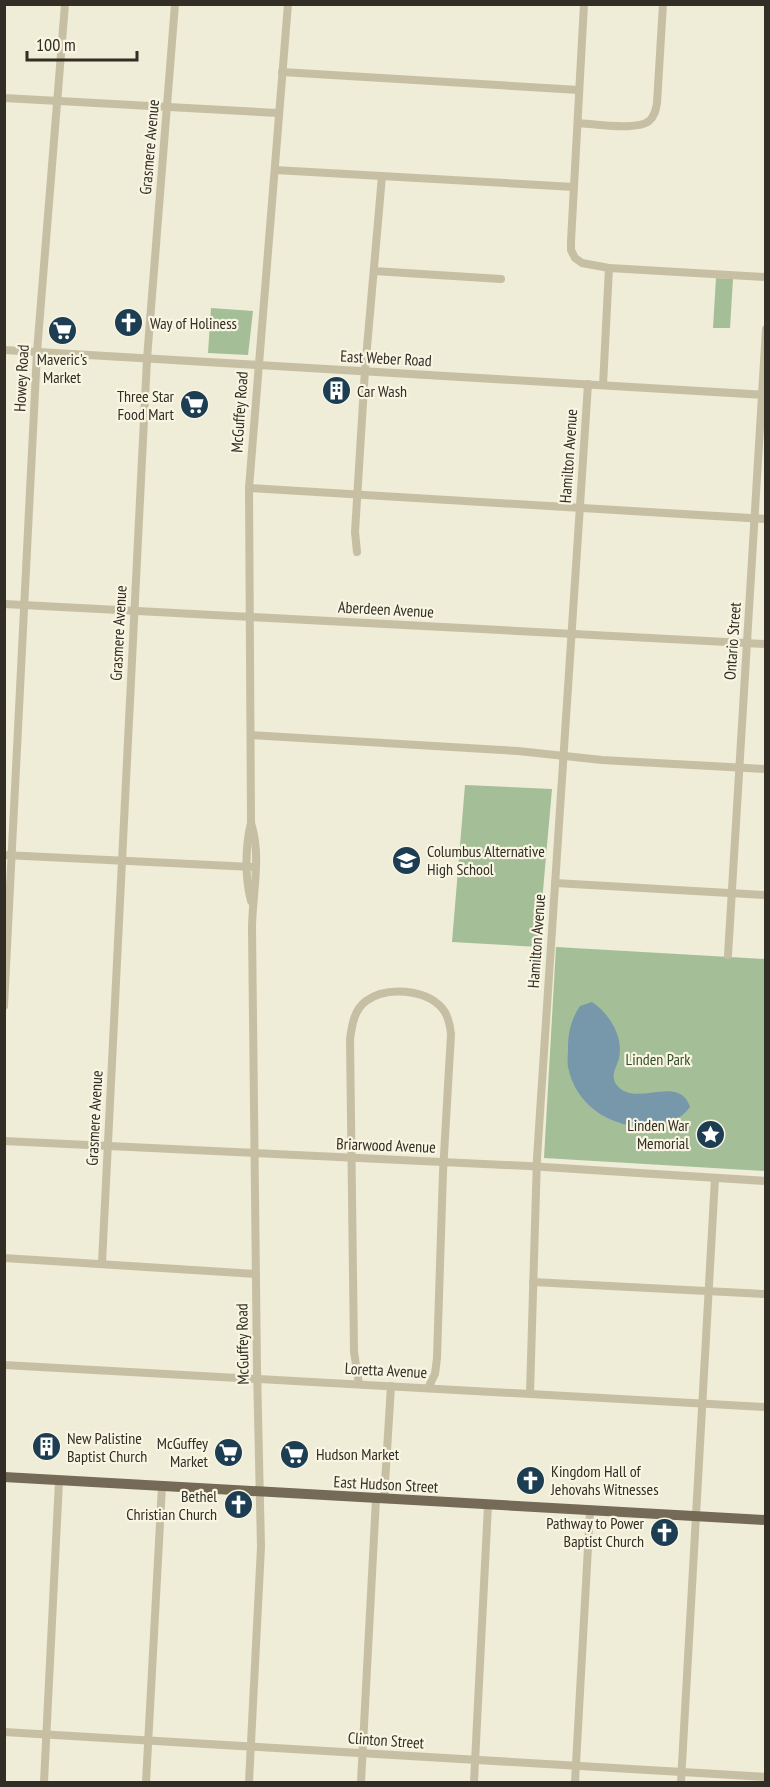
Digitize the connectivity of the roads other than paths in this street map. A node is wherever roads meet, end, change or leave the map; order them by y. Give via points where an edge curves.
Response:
1 (65, 4) edge
2 (175, 4) edge
3 (288, 4) edge
4 (584, 4) edge
5 (663, 4) edge
6 (282, 72) junction
7 (579, 90) junction
8 (4, 98) edge
9 (57, 101) junction
10 (167, 108) junction
11 (278, 113) junction
12 (578, 123) junction
13 (275, 170) junction
14 (382, 176) junction
15 (574, 187) junction
16 (609, 268) junction
17 (374, 271) junction
18 (765, 276) edge
19 (501, 279) dead end
20 (765, 329) edge
21 (4, 350) edge
22 (37, 352) junction
23 (147, 359) junction
24 (258, 365) junction
25 (365, 371) junction
26 (588, 384) junction
27 (603, 385) junction
28 (764, 395) edge
29 (249, 488) junction
30 (358, 495) junction
31 (579, 508) junction
32 (754, 518) junction
33 (765, 519) edge
34 (357, 552) dead end
35 (4, 604) edge
36 (24, 606) junction
37 (134, 612) junction
38 (249, 617) junction
39 (572, 633) junction
40 (747, 643) junction
41 (765, 644) edge
42 (250, 735) junction
43 (563, 757) junction
44 (739, 768) junction
45 (765, 769) edge
46 (8, 855) edge
47 (122, 861) junction
48 (252, 867) junction
49 (555, 882) junction
50 (731, 892) junction
51 (765, 895) edge
52 (728, 955) dead end
53 (4, 1006) edge
54 (4, 1141) edge
55 (107, 1147) junction
56 (255, 1154) junction
57 (352, 1159) junction
58 (444, 1162) junction
59 (537, 1167) junction
60 (715, 1178) junction
61 (765, 1181) edge
62 (4, 1258) edge
63 (102, 1263) junction
64 (256, 1274) junction
65 (533, 1282) junction
66 (708, 1291) junction
67 (765, 1294) edge
68 (4, 1365) edge
69 (257, 1378) junction
70 (359, 1384) junction
71 (391, 1386) junction
72 (428, 1388) junction
73 (530, 1393) junction
74 (702, 1403) junction
75 (765, 1407) edge
76 (4, 1477) edge
77 (59, 1480) junction
78 (162, 1486) junction
79 (259, 1492) junction
80 (380, 1499) junction
81 (488, 1505) junction
82 (590, 1511) junction
83 (695, 1517) junction
84 (765, 1520) edge
85 (4, 1732) edge
86 (46, 1734) junction
87 (149, 1740) junction
88 (251, 1747) junction
89 (362, 1754) junction
90 (475, 1761) junction
91 (576, 1766) junction
92 (682, 1772) junction
93 (765, 1777) edge
94 (44, 1782) edge
95 (146, 1782) edge
96 (249, 1782) edge
97 (361, 1782) edge
98 (474, 1782) edge
99 (575, 1782) edge
100 (681, 1782) edge

1 - 9 street, Howey Road
2 - 10 street, Grasmere Avenue
3 - 6 street, McGuffey Road
4 - 7 street
5 - 12 street via 655,113 640,125
6 - 7 street
6 - 11 street, McGuffey Road
7 - 12 street
8 - 9 street
9 - 10 street
9 - 22 street, Howey Road
10 - 11 street
10 - 23 street, Grasmere Avenue
11 - 13 street, McGuffey Road
12 - 15 street
13 - 14 street
13 - 24 street, McGuffey Road
14 - 15 street
14 - 17 street
15 - 16 street via 572,250 582,263
16 - 18 street
16 - 27 street
17 - 19 street
17 - 25 street
20 - 28 street, Ontario Street
21 - 22 street, East Weber Road
22 - 23 street, East Weber Road
22 - 36 street, Howey Road
23 - 24 street, East Weber Road
23 - 37 street, Grasmere Avenue
24 - 25 street, East Weber Road
24 - 29 street, McGuffey Road
25 - 26 street, East Weber Road
25 - 30 street
26 - 27 street, East Weber Road
26 - 31 street, Hamilton Avenue
27 - 28 street, East Weber Road
28 - 32 street, Ontario Street
29 - 30 street
29 - 38 street, McGuffey Road
30 - 31 street
30 - 34 street
31 - 32 street
31 - 39 street, Hamilton Avenue
32 - 33 street
32 - 40 street, Ontario Street
35 - 36 street, Aberdeen Avenue
36 - 37 street, Aberdeen Avenue
36 - 46 street, Howey Road
37 - 38 street, Aberdeen Avenue
37 - 47 street, Grasmere Avenue
38 - 39 street, Aberdeen Avenue
38 - 42 street, McGuffey Road
39 - 40 street, Aberdeen Avenue
39 - 43 street, Hamilton Avenue
40 - 41 street, Aberdeen Avenue
40 - 44 street, Ontario Street
42 - 43 street via 510,750
42 - 48 street, McGuffey Road via 248,834
43 - 44 street
43 - 49 street, Hamilton Avenue
44 - 45 street
44 - 50 street, Ontario Street
46 - 47 street
46 - 53 street, Howey Road
47 - 48 street
47 - 55 street, Grasmere Avenue
48 - 56 street, McGuffey Road via 248,889 252,904
49 - 50 street
49 - 59 street, Hamilton Avenue
50 - 51 street
50 - 52 street, Ontario Street
54 - 55 street, Briarwood Avenue
55 - 56 street, Briarwood Avenue
55 - 63 street, Grasmere Avenue
56 - 57 street, Briarwood Avenue
56 - 64 street, McGuffey Road
57 - 58 street, Briarwood Avenue
57 - 58 street via 353,1018 366,1001 383,993 401,992 433,1000 447,1014 451,1034
57 - 70 street via 354,1352
58 - 59 street, Briarwood Avenue
58 - 72 street via 437,1358
59 - 60 street, Briarwood Avenue
59 - 65 street, Hamilton Avenue
60 - 61 street, Briarwood Avenue
60 - 66 street
62 - 63 street
63 - 64 street
64 - 69 street, McGuffey Road
65 - 66 street
65 - 73 street, Hamilton Avenue
66 - 67 street
66 - 74 street
68 - 69 street, Loretta Avenue
69 - 70 street, Loretta Avenue
69 - 79 street, McGuffey Road
70 - 71 street, Loretta Avenue
71 - 72 street, Loretta Avenue
71 - 80 street
72 - 73 street, Loretta Avenue
73 - 74 street, Loretta Avenue
74 - 75 street, Loretta Avenue
74 - 83 street
76 - 77 main road, East Hudson Street
77 - 78 main road, East Hudson Street
77 - 86 street
78 - 79 main road, East Hudson Street
78 - 87 street
79 - 80 main road, East Hudson Street
79 - 88 street, McGuffey Road via 261,1547
80 - 81 main road, East Hudson Street
80 - 89 street
81 - 82 main road, East Hudson Street
81 - 90 street
82 - 83 main road, East Hudson Street
82 - 91 street
83 - 84 main road, East Hudson Street
83 - 92 street
85 - 86 street, Clinton Street
86 - 87 street, Clinton Street
86 - 94 street
87 - 88 street, Clinton Street
87 - 95 street
88 - 89 street, Clinton Street
88 - 96 street, McGuffey Road
89 - 90 street, Clinton Street
89 - 97 street
90 - 91 street, Clinton Street
90 - 98 street
91 - 92 street, Clinton Street
91 - 99 street
92 - 93 street, Clinton Street
92 - 100 street

